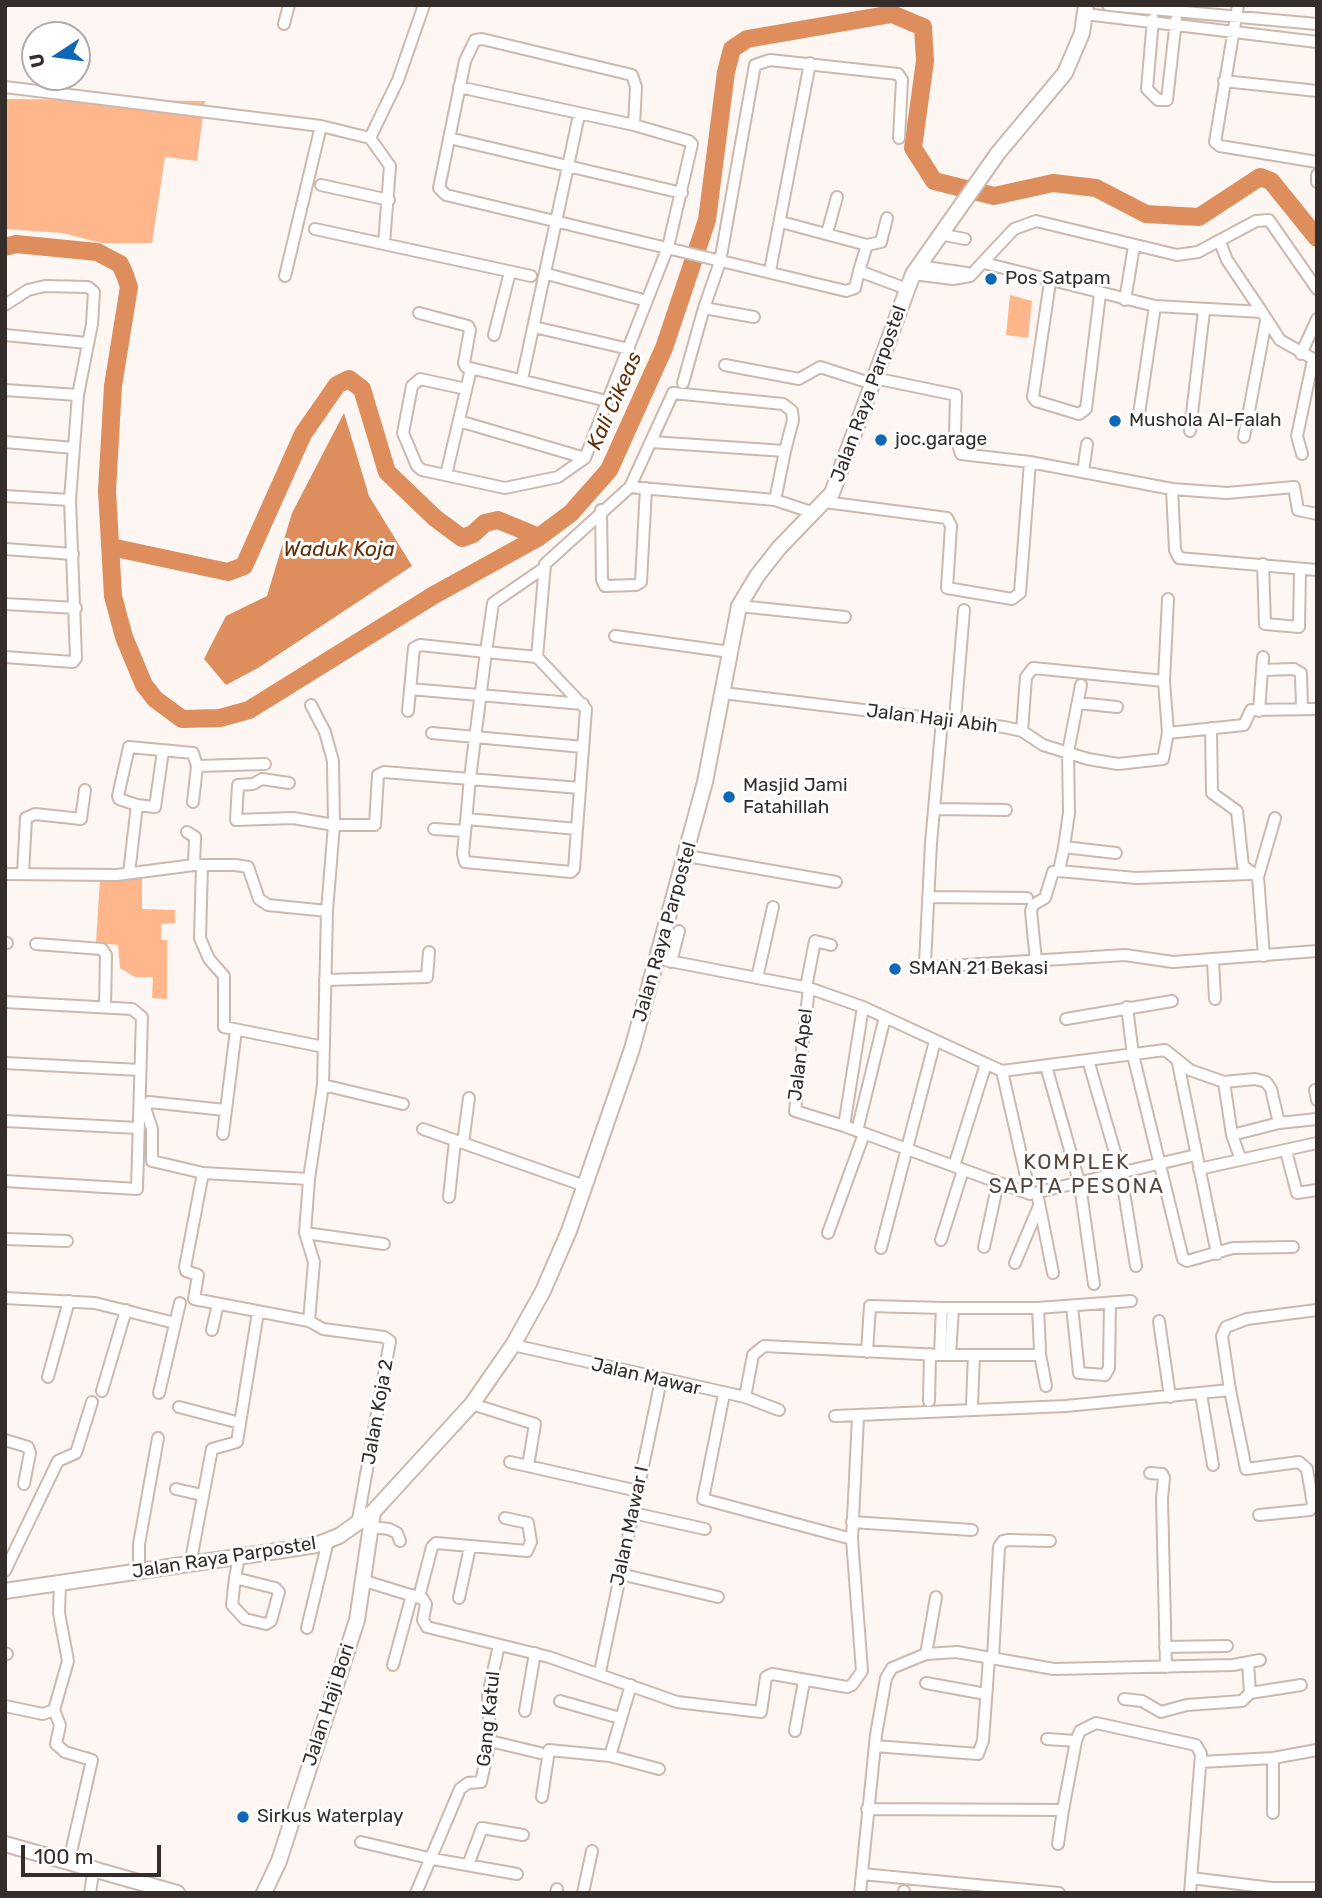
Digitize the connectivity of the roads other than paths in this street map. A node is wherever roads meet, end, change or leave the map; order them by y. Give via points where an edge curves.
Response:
1 (289, 5) edge
2 (424, 5) edge
3 (1108, 5) edge
4 (1154, 9) junction
5 (1086, 10) edge
6 (1177, 11) junction
7 (1237, 11) edge
8 (1152, 23) junction
9 (284, 24) dead end
10 (1317, 24) edge
11 (1175, 26) junction
12 (1231, 31) junction
13 (1317, 42) edge
14 (810, 63) junction
15 (1224, 81) junction
16 (5, 87) edge
17 (459, 87) junction
18 (1317, 90) edge
19 (579, 114) junction
20 (634, 125) junction
21 (321, 126) junction
22 (370, 138) junction
23 (449, 138) junction
24 (899, 138) dead end
25 (1317, 162) edge
26 (569, 166) junction
27 (1317, 175) edge
28 (1317, 182) edge
29 (321, 184) dead end
30 (682, 193) junction
31 (837, 197) dead end
32 (389, 200) junction
33 (887, 218) dead end
34 (558, 220) junction
35 (781, 222) junction
36 (315, 229) dead end
37 (943, 229) junction
38 (827, 233) junction
39 (965, 239) dead end
40 (1220, 242) junction
41 (384, 244) junction
42 (867, 245) junction
43 (1134, 246) junction
44 (673, 248) junction
45 (715, 260) junction
46 (984, 264) junction
47 (915, 270) junction
48 (770, 271) junction
49 (859, 271) junction
50 (510, 272) junction
51 (547, 274) junction
52 (285, 276) dead end
53 (531, 276) dead end
54 (1050, 282) junction
55 (907, 289) junction
56 (1317, 289) edge
57 (1100, 294) junction
58 (1125, 300) junction
59 (647, 301) junction
60 (5, 305) edge
61 (1155, 306) junction
62 (704, 308) junction
63 (1204, 311) junction
64 (419, 313) dead end
65 (1264, 316) junction
66 (754, 317) dead end
67 (1317, 319) edge
68 (534, 327) junction
69 (5, 335) edge
70 (494, 335) dead end
71 (87, 343) junction
72 (629, 349) junction
73 (1301, 354) junction
74 (1315, 361) edge
75 (725, 365) dead end
76 (471, 369) junction
77 (522, 379) junction
78 (873, 381) junction
79 (683, 383) dead end
80 (466, 389) junction
81 (5, 390) edge
82 (78, 395) junction
83 (607, 401) junction
84 (1139, 414) dead end
85 (459, 421) junction
86 (1190, 431) dead end
87 (1244, 437) dead end
88 (5, 442) edge
89 (652, 442) junction
90 (1087, 444) dead end
91 (74, 448) junction
92 (785, 451) junction
93 (1302, 454) dead end
94 (585, 458) junction
95 (1030, 462) junction
96 (1083, 472) junction
97 (446, 475) junction
98 (630, 487) junction
99 (646, 488) junction
100 (1172, 489) junction
101 (5, 496) edge
102 (70, 500) junction
103 (775, 500) junction
104 (825, 502) junction
105 (601, 510) junction
106 (814, 513) junction
107 (1317, 514) edge
108 (5, 549) edge
109 (73, 554) junction
110 (1263, 564) junction
111 (544, 568) junction
112 (1300, 570) junction
113 (1317, 570) edge
114 (1168, 599) dead end
115 (5, 604) edge
116 (739, 606) junction
117 (76, 608) junction
118 (964, 610) dead end
119 (845, 617) dead end
120 (615, 636) dead end
121 (486, 652) junction
122 (730, 652) junction
123 (5, 657) edge
124 (537, 657) junction
125 (1263, 657) dead end
126 (1262, 670) junction
127 (1164, 681) junction
128 (1081, 685) dead end
129 (410, 689) junction
130 (723, 693) junction
131 (480, 695) junction
132 (1078, 703) junction
133 (583, 704) junction
134 (311, 705) dead end
135 (1117, 707) dead end
136 (1302, 709) junction
137 (1317, 709) edge
138 (408, 710) dead end
139 (1259, 711) junction
140 (942, 719) junction
141 (955, 719) junction
142 (1211, 728) junction
143 (1022, 732) junction
144 (432, 733) dead end
145 (1168, 733) junction
146 (475, 738) junction
147 (583, 747) junction
148 (163, 751) junction
149 (1068, 752) junction
150 (265, 764) dead end
151 (197, 766) junction
152 (470, 778) junction
153 (289, 783) dead end
154 (580, 788) junction
155 (85, 790) dead end
156 (193, 802) dead end
157 (137, 805) junction
158 (934, 809) junction
159 (1006, 810) dead end
160 (1275, 818) dead end
161 (467, 819) junction
162 (334, 825) junction
163 (434, 829) dead end
164 (577, 829) junction
165 (187, 831) dead end
166 (465, 831) junction
167 (1064, 847) junction
168 (1116, 853) dead end
169 (687, 856) junction
170 (198, 865) junction
171 (1059, 870) junction
172 (23, 873) junction
173 (129, 873) junction
174 (5, 874) edge
175 (1254, 875) junction
176 (836, 882) dead end
177 (928, 897) junction
178 (1027, 898) dead end
179 (773, 907) dead end
180 (327, 911) junction
181 (679, 932) dead end
182 (36, 944) dead end
183 (831, 944) dead end
184 (1317, 951) edge
185 (429, 952) dead end
186 (1264, 956) junction
187 (665, 961) junction
188 (1035, 961) junction
189 (1213, 961) junction
190 (757, 978) junction
191 (325, 980) junction
192 (808, 987) junction
193 (1215, 999) dead end
194 (1172, 1001) dead end
195 (5, 1002) edge
196 (104, 1006) junction
197 (863, 1007) junction
198 (1127, 1007) junction
199 (885, 1017) junction
200 (1066, 1019) dead end
201 (236, 1030) junction
202 (935, 1041) junction
203 (324, 1047) junction
204 (1133, 1055) junction
205 (1088, 1060) junction
206 (5, 1063) edge
207 (1178, 1063) junction
208 (986, 1064) junction
209 (1046, 1066) junction
210 (140, 1070) junction
211 (1002, 1071) junction
212 (1224, 1082) junction
213 (323, 1085) junction
214 (468, 1098) dead end
215 (403, 1104) dead end
216 (225, 1110) junction
217 (1317, 1119) edge
218 (5, 1121) edge
219 (1279, 1123) junction
220 (844, 1126) junction
221 (138, 1128) junction
222 (422, 1129) dead end
223 (860, 1132) junction
224 (223, 1134) dead end
225 (1232, 1135) junction
226 (459, 1142) junction
227 (1317, 1143) edge
228 (907, 1149) junction
229 (1286, 1151) junction
230 (1196, 1155) junction
231 (1241, 1160) junction
232 (1158, 1163) junction
233 (959, 1168) junction
234 (1199, 1169) junction
235 (203, 1173) junction
236 (1121, 1174) junction
237 (309, 1180) junction
238 (5, 1181) edge
239 (998, 1183) junction
240 (1080, 1185) junction
241 (585, 1186) junction
242 (1317, 1190) edge
243 (1033, 1194) junction
244 (449, 1197) dead end
245 (1039, 1206) junction
246 (305, 1233) junction
247 (828, 1233) dead end
248 (5, 1239) edge
249 (941, 1240) dead end
250 (67, 1241) dead end
251 (384, 1244) dead end
252 (984, 1247) dead end
253 (1293, 1247) dead end
254 (881, 1248) dead end
255 (1217, 1254) junction
256 (1015, 1263) dead end
257 (1136, 1266) dead end
258 (1053, 1273) dead end
259 (1094, 1284) dead end
260 (69, 1301) junction
261 (1131, 1301) dead end
262 (6, 1302) edge
263 (180, 1303) dead end
264 (1111, 1303) junction
265 (218, 1304) junction
266 (1072, 1306) junction
267 (948, 1308) junction
268 (1038, 1308) junction
269 (126, 1310) junction
270 (1317, 1310) edge
271 (258, 1312) junction
272 (309, 1321) junction
273 (1159, 1321) dead end
274 (175, 1324) junction
275 (212, 1330) dead end
276 (513, 1345) junction
277 (867, 1352) junction
278 (1040, 1354) junction
279 (940, 1355) junction
280 (974, 1355) junction
281 (48, 1377) dead end
282 (661, 1380) junction
283 (1046, 1386) dead end
284 (1230, 1390) junction
285 (102, 1391) dead end
286 (159, 1392) dead end
287 (724, 1394) junction
288 (1201, 1394) junction
289 (745, 1397) junction
290 (1170, 1397) junction
291 (929, 1401) dead end
292 (92, 1402) dead end
293 (472, 1404) junction
294 (972, 1404) dead end
295 (179, 1407) dead end
296 (779, 1410) dead end
297 (835, 1416) dead end
298 (858, 1417) junction
299 (240, 1423) junction
300 (158, 1438) dead end
301 (5, 1440) edge
302 (510, 1462) dead end
303 (1213, 1465) dead end
304 (528, 1466) junction
305 (1150, 1473) dead end
306 (24, 1484) dead end
307 (176, 1489) dead end
308 (638, 1491) junction
309 (202, 1495) junction
310 (633, 1513) junction
311 (1259, 1515) dead end
312 (505, 1518) dead end
313 (367, 1522) junction
314 (852, 1522) junction
315 (705, 1530) dead end
316 (972, 1530) dead end
317 (852, 1539) junction
318 (328, 1541) junction
319 (400, 1541) dead end
320 (1049, 1541) dead end
321 (470, 1547) junction
322 (239, 1557) junction
323 (190, 1564) junction
324 (5, 1571) edge
325 (139, 1572) junction
326 (620, 1574) junction
327 (234, 1578) junction
328 (365, 1581) junction
329 (60, 1583) junction
330 (5, 1591) edge
331 (415, 1596) junction
332 (936, 1597) dead end
333 (459, 1598) dead end
334 (718, 1598) dead end
335 (307, 1628) dead end
336 (499, 1645) junction
337 (1227, 1646) dead end
338 (1165, 1647) junction
339 (535, 1653) junction
340 (926, 1654) junction
341 (991, 1658) junction
342 (393, 1665) dead end
343 (1166, 1667) junction
344 (862, 1671) junction
345 (600, 1672) junction
346 (886, 1678) junction
347 (804, 1681) junction
348 (926, 1683) dead end
349 (631, 1685) junction
350 (1301, 1685) dead end
351 (1250, 1693) junction
352 (986, 1694) junction
353 (1124, 1699) dead end
354 (560, 1701) dead end
355 (5, 1706) edge
356 (54, 1710) junction
357 (525, 1712) dead end
358 (620, 1718) junction
359 (795, 1731) dead end
360 (1047, 1739) dead end
361 (490, 1741) junction
362 (1076, 1741) junction
363 (875, 1746) junction
364 (1317, 1750) edge
365 (540, 1753) dead end
366 (610, 1756) junction
367 (1273, 1758) junction
368 (1201, 1762) junction
369 (659, 1769) dead end
370 (542, 1797) dead end
371 (867, 1809) junction
372 (1063, 1811) junction
373 (1273, 1813) dead end
374 (523, 1835) dead end
375 (362, 1842) dead end
376 (5, 1844) edge
377 (1058, 1844) dead end
378 (592, 1851) dead end
379 (433, 1860) junction
380 (69, 1861) junction
381 (468, 1865) junction
382 (94, 1867) junction
383 (517, 1874) dead end
384 (862, 1874) junction
385 (1191, 1878) junction
386 (1317, 1888) edge
387 (997, 1890) edge
388 (90, 1893) edge
389 (177, 1893) edge
390 (264, 1893) edge
391 (416, 1893) edge
392 (583, 1893) edge
393 (860, 1893) edge
394 (1059, 1893) edge
395 (1190, 1893) edge

1 - 9 street
2 - 22 street via 409,52
3 - 4 street
4 - 6 street
4 - 8 street
5 - 8 street
5 - 37 main road, Jalan Raya Parpostel via 1078,48 1065,73
6 - 7 street
6 - 11 street
7 - 10 street
7 - 12 street
8 - 11 street
8 - 11 street via 1147,89 1158,100 1167,100
11 - 12 street
12 - 13 street
12 - 15 street
14 - 24 street via 900,76
14 - 35 street
14 - 45 street via 770,60 752,69
15 - 18 street
15 - 25 street via 1214,138 1217,144
16 - 21 street
17 - 19 street
17 - 20 street via 470,46 482,39 632,75 636,87
17 - 23 street
19 - 20 street
19 - 26 street
20 - 30 street via 692,144
21 - 22 street
21 - 52 street
22 - 32 street via 389,163
23 - 26 street
23 - 34 street via 439,188 442,193
26 - 30 street
26 - 34 street
27 - 28 street
29 - 32 street
30 - 44 street
31 - 38 street
32 - 41 street
33 - 42 street via 881,242
34 - 44 street
34 - 51 street
35 - 38 street
35 - 48 street
36 - 41 street
37 - 39 street
37 - 47 main road, Jalan Raya Parpostel
38 - 42 street
40 - 43 street via 1177,255
40 - 56 street via 1256,221 1269,220
40 - 65 street
41 - 50 street
42 - 49 street
43 - 46 street via 1036,221 1014,229
43 - 58 street
44 - 45 street
44 - 59 street
45 - 48 street
45 - 62 street
46 - 47 street via 973,274
46 - 54 street
47 - 55 main road, Jalan Raya Parpostel
48 - 49 street via 849,292 855,288
49 - 55 street
50 - 53 street
50 - 70 street
51 - 59 street
51 - 68 street
54 - 57 street
54 - 57 street via 1032,392 1036,401 1079,414 1086,409
55 - 78 main road, Jalan Raya Parpostel
57 - 58 street
58 - 61 street
59 - 72 street
60 - 71 street via 28,290 45,286 92,289 95,303
61 - 63 street
61 - 84 street
62 - 66 street
62 - 79 street
63 - 65 street
63 - 86 street
64 - 76 street via 468,326 464,363
65 - 73 street via 1280,340
65 - 87 street
67 - 73 street
68 - 72 street
68 - 77 street
69 - 71 street
71 - 82 street
72 - 83 street
73 - 74 street
74 - 93 street via 1297,436
75 - 78 street via 799,379 820,367
76 - 77 street
76 - 80 street
77 - 83 street
78 - 95 street via 956,395 955,435 961,454
78 - 104 main road, Jalan Raya Parpostel via 856,435
80 - 85 street
80 - 97 street via 420,379 412,386 403,433 417,466
81 - 82 street
82 - 91 street
83 - 94 street
85 - 94 street
85 - 97 street
88 - 91 street
89 - 92 street
89 - 92 street via 673,393 783,404 792,411 793,419
89 - 98 street
90 - 96 street
91 - 102 street
92 - 103 street
94 - 97 street via 558,477 505,488
95 - 96 street
95 - 104 street via 1020,593 1012,599 947,588 951,526 947,518
96 - 100 street
98 - 99 street
98 - 105 street
99 - 103 street
99 - 105 street via 641,582 636,585 605,586 602,580
100 - 107 street via 1227,493 1294,487 1298,510
100 - 110 street via 1179,558
101 - 102 street
102 - 109 street
103 - 106 street
104 - 106 main road, Jalan Raya Parpostel
105 - 111 street
106 - 116 main road, Jalan Raya Parpostel via 765,566
108 - 109 street
109 - 117 street
110 - 112 street
110 - 112 street via 1265,624 1299,627
111 - 121 street via 493,603
111 - 124 street
112 - 113 street
114 - 127 street
115 - 117 street
116 - 119 street
116 - 122 main road, Jalan Raya Parpostel
117 - 123 street via 75,660
118 - 141 street
120 - 122 street
121 - 124 street
121 - 129 street via 416,646
121 - 131 street
122 - 130 main road, Jalan Raya Parpostel
124 - 133 street
125 - 126 street
126 - 136 street via 1301,673
126 - 139 street
127 - 143 street via 1033,668 1026,677
127 - 145 street
128 - 132 street
129 - 131 street
129 - 138 street
130 - 140 street, Jalan Haji Abih
130 - 169 main road, Jalan Raya Parpostel
131 - 133 street
131 - 146 street
132 - 135 street
132 - 149 street
133 - 147 street
134 - 162 street via 326,732 333,761
136 - 137 street
136 - 139 street
139 - 142 street via 1249,711 1246,723
140 - 141 street, Jalan Haji Abih
140 - 158 street
141 - 143 street, Jalan Haji Abih
142 - 145 street
142 - 175 street via 1212,793 1237,811 1243,866
143 - 149 street, Jalan Haji Abih via 1043,745
144 - 146 street
145 - 149 street, Jalan Haji Abih via 1163,759 1118,764
146 - 147 street
146 - 152 street
147 - 154 street
148 - 151 street via 193,753
148 - 157 street via 155,807
148 - 157 street via 127,749 118,796
149 - 167 street via 1069,813
150 - 151 street
151 - 156 street
152 - 154 street
152 - 161 street
152 - 162 street via 384,772 378,775 375,825
153 - 162 street via 262,779 238,785 236,820 293,818
154 - 164 street
155 - 172 street via 81,819 35,814 26,818
157 - 173 street
158 - 159 street
158 - 177 street
160 - 175 street
161 - 164 street
161 - 166 street
162 - 180 street
163 - 166 street
164 - 166 street via 574,869 566,872 468,865 463,855
165 - 170 street via 195,837
167 - 168 street
167 - 171 street
169 - 176 street
169 - 187 main road, Jalan Raya Parpostel
170 - 173 street
170 - 180 street via 248,867 259,899 268,905
170 - 201 street via 200,938 209,959 224,976 224,1027
171 - 175 street via 1136,878
171 - 188 street via 1053,872 1045,898 1031,911
172 - 173 street
172 - 174 street
175 - 186 street
177 - 178 street
177 - 188 street via 925,963 932,967
179 - 190 street
180 - 191 street
181 - 187 street
182 - 196 street via 102,949 106,955
183 - 192 street via 815,941
184 - 186 street
185 - 191 street via 427,977
186 - 189 street
187 - 190 street
187 - 241 main road, Jalan Raya Parpostel
188 - 189 street via 1125,955 1173,962
189 - 193 street
190 - 192 street
191 - 203 street
192 - 197 street
192 - 220 street, Jalan Apel via 795,1111
194 - 198 street
195 - 196 street
196 - 210 street via 132,1009 142,1017
197 - 199 street
197 - 220 street
198 - 200 street
198 - 204 street
199 - 202 street
199 - 223 street
201 - 203 street
201 - 216 street
202 - 208 street
202 - 228 street
203 - 213 street
204 - 205 street
204 - 207 street via 1162,1049
204 - 232 street
205 - 209 street
205 - 236 street
206 - 210 street
207 - 212 street
207 - 230 street
208 - 211 street
208 - 233 street
209 - 211 street
209 - 240 street
210 - 221 street
211 - 243 street
212 - 219 street via 1266,1082
212 - 225 street
213 - 215 street
213 - 237 street
214 - 226 street
216 - 224 street
216 - 235 street via 159,1101 149,1102 145,1108 152,1129 152,1161
217 - 219 street
218 - 221 street
219 - 225 street
220 - 223 street
221 - 238 street via 137,1189
222 - 226 street
223 - 228 street
223 - 247 street
225 - 231 street
226 - 241 street
226 - 244 street
227 - 229 street
228 - 233 street
228 - 254 street
229 - 231 street
229 - 242 street via 1297,1193
230 - 232 street
230 - 234 street
231 - 234 street
232 - 236 street
232 - 255 street via 1183,1259
233 - 239 street
233 - 249 street
234 - 255 street
235 - 237 street
235 - 265 street via 185,1266 186,1271 198,1275 194,1299
236 - 240 street
236 - 257 street
237 - 246 street
239 - 243 street
239 - 252 street
240 - 243 street
240 - 259 street
241 - 276 main road, Jalan Raya Parpostel via 543,1291
243 - 245 street
245 - 256 street
245 - 258 street
246 - 251 street
246 - 272 street via 314,1262
248 - 250 street
253 - 255 street via 1233,1248
260 - 262 street
260 - 269 street
260 - 281 street
261 - 264 street
263 - 274 street
264 - 266 street
264 - 266 street via 1105,1375 1079,1374
265 - 271 street
265 - 275 street
266 - 268 street
267 - 268 street
267 - 277 street via 870,1306
267 - 279 street
268 - 278 street
269 - 274 street
269 - 285 street
270 - 284 street via 1226,1326 1222,1336
271 - 272 street
271 - 299 street
272 - 313 street, Jalan Koja 2 via 323,1329 384,1336 390,1341
273 - 290 street
274 - 286 street
276 - 282 street, Jalan Mawar
276 - 293 main road, Jalan Raya Parpostel
277 - 279 street
277 - 289 street via 764,1346 753,1355
278 - 280 street
278 - 283 street
279 - 280 street
279 - 291 street
280 - 294 street
282 - 287 street, Jalan Mawar
282 - 308 street, Jalan Mawar I
284 - 288 street
284 - 311 street via 1246,1469 1299,1462 1307,1469 1310,1510
287 - 289 street, Jalan Mawar
287 - 317 street via 703,1499
288 - 290 street
288 - 303 street
289 - 296 street, Jalan Mawar
290 - 298 street
292 - 324 street via 77,1450 58,1461
293 - 304 street via 535,1424
293 - 313 main road, Jalan Raya Parpostel
295 - 299 street
297 - 298 street
298 - 314 street
299 - 309 street via 237,1442 212,1449
300 - 325 street via 139,1544
301 - 306 street via 28,1447
302 - 304 street
304 - 308 street
305 - 338 street via 1164,1478
307 - 309 street
308 - 310 street, Jalan Mawar I
309 - 323 street
310 - 315 street
310 - 326 street, Jalan Mawar I
312 - 321 street via 528,1523 531,1542 527,1551
313 - 318 main road, Jalan Raya Parpostel
313 - 319 street via 397,1533
313 - 328 main road, Jalan Haji Bori
314 - 316 street
314 - 317 street
317 - 344 street
318 - 322 main road, Jalan Raya Parpostel
318 - 335 street
320 - 341 street via 1009,1540 999,1547
321 - 331 street via 434,1544
321 - 333 street
322 - 323 main road, Jalan Raya Parpostel
322 - 327 street
323 - 325 main road, Jalan Raya Parpostel
325 - 329 main road, Jalan Raya Parpostel
326 - 334 street
326 - 345 street, Jalan Mawar I
327 - 327 street via 279,1592 271,1621 266,1624 239,1615 232,1605
328 - 331 street
328 - 390 main road, Jalan Haji Bori via 357,1620
329 - 330 main road, Jalan Raya Parpostel
329 - 356 street via 59,1613 68,1661
331 - 336 street via 426,1601 423,1620 427,1627
331 - 342 street
332 - 340 street
336 - 339 street
336 - 361 street, Gang Katul via 488,1695
337 - 338 street
338 - 343 street
339 - 345 street
339 - 357 street
340 - 341 street via 957,1651
340 - 346 street via 892,1668
341 - 343 street via 1054,1669
341 - 352 street
343 - 351 street via 1254,1661
344 - 346 street
344 - 347 street via 847,1687
345 - 349 street
346 - 363 street
347 - 349 street via 768,1675 759,1712 677,1702
347 - 359 street
348 - 352 street
349 - 358 street
350 - 351 street
351 - 353 street via 1239,1702 1187,1705 1161,1712 1139,1700
352 - 363 street via 978,1754
354 - 358 street
355 - 356 street via 43,1714
356 - 380 street via 60,1725 55,1738 58,1748 92,1760
358 - 366 street
360 - 362 street
361 - 365 street
361 - 379 street, Gang Katul via 481,1782 460,1789
362 - 368 street via 1080,1731 1096,1723 1196,1745
362 - 372 street
363 - 371 street
364 - 367 street
366 - 369 street
366 - 370 street via 550,1750
367 - 368 street
367 - 373 street
368 - 385 street
371 - 372 street
371 - 384 street
372 - 377 street
374 - 381 street via 482,1828
375 - 379 street
376 - 380 main road
378 - 392 street
379 - 381 street
379 - 391 street, Gang Katul
380 - 382 main road
381 - 383 street
382 - 388 street
382 - 389 main road
384 - 387 street
384 - 393 street
385 - 386 street via 1272,1888
385 - 395 street
387 - 394 street

